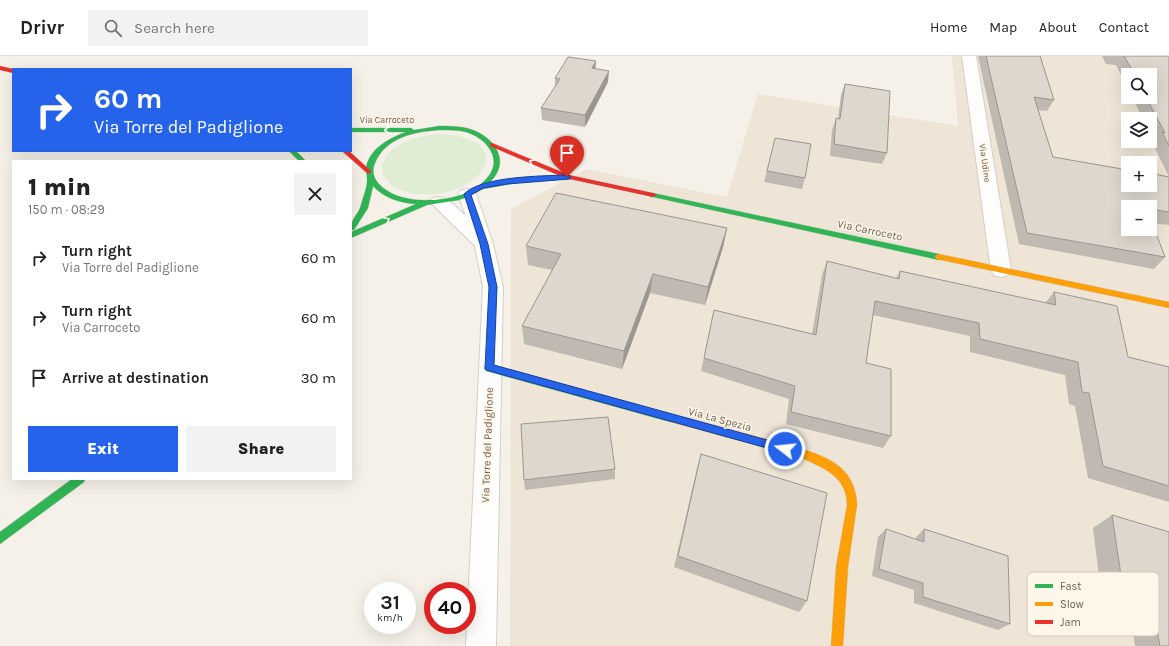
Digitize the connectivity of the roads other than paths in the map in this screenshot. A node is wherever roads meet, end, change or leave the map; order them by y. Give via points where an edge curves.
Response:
1 (969, 56) edge
2 (0, 68) edge
3 (12, 71) edge
4 (352, 130) edge
5 (422, 130) junction
6 (492, 144) junction
7 (293, 152) edge
8 (346, 152) edge
9 (302, 160) edge
10 (370, 175) junction
11 (567, 177) junction
12 (474, 190) junction
13 (432, 202) junction
14 (352, 226) edge
15 (352, 235) edge
16 (484, 244) junction
17 (1001, 270) junction
18 (1169, 305) edge
19 (489, 368) junction
20 (79, 480) edge
21 (0, 538) edge
22 (481, 646) edge
23 (838, 646) edge

1 - 17 street, Via Udine
2 - 3 street
5 -> 4 street, Via Carroceto
5 - 6 street via 455,128 470,131
5 - 10 street via 408,133 384,146 371,163
11 -> 6 street, Via Carroceto
6 - 12 street via 498,156 496,170 490,179
7 - 9 street
8 - 10 street
10 - 13 street via 378,188 390,196 406,201
10 - 14 street via 364,208
11 - 12 street, Via Carroceto via 528,179
11 - 17 street, Via Carroceto
12 - 13 street via 454,199
12 - 16 street, Via Torre del Padiglione
15 -> 13 street
13 - 16 street
16 - 19 street, Via Torre del Padiglione via 493,287
17 - 18 street, Via Carroceto
19 - 22 street, Via Torre del Padiglione
19 - 23 street, Via La Spezia via 800,453 838,472 850,489 852,502 842,567
20 - 21 street

